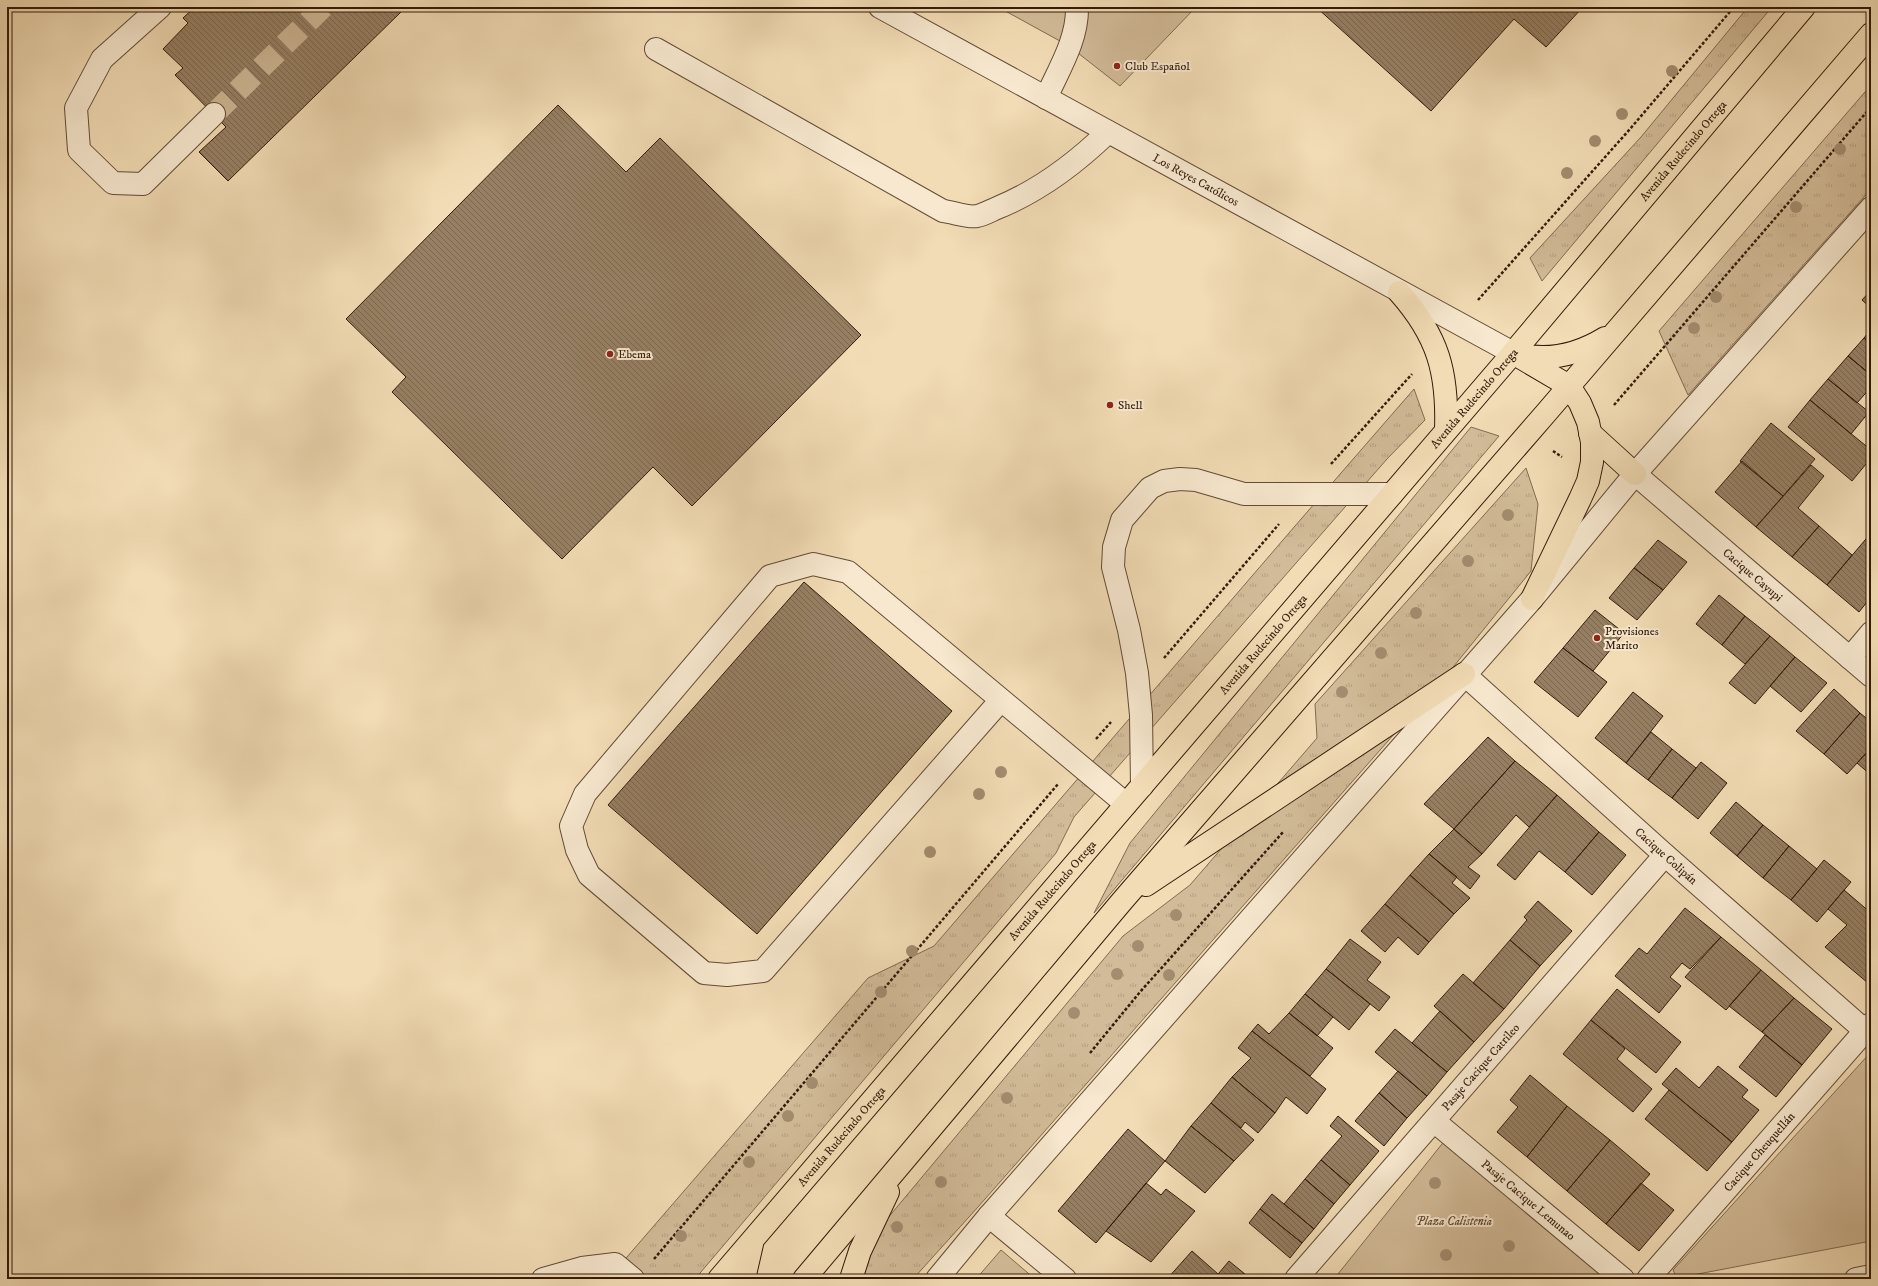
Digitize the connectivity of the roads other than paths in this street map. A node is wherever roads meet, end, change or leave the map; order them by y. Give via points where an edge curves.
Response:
1 (160, 7) edge
2 (880, 7) edge
3 (1077, 7) edge
4 (1804, 7) edge
5 (1871, 34) edge
6 (656, 48) dead end
7 (1046, 98) junction
8 (214, 114) tunnel mouth
9 (1108, 132) junction
10 (1871, 208) edge
11 (1400, 292) junction
12 (1620, 327) junction
13 (1513, 353) junction
14 (1569, 386) junction
15 (1446, 430) junction
16 (1590, 433) junction
17 (1635, 474) junction
18 (1392, 494) junction
19 (1532, 598) junction
20 (1871, 633) edge
21 (1850, 658) junction
22 (1464, 674) junction
23 (1871, 676) edge
24 (1002, 700) junction
25 (1142, 786) junction
26 (1126, 804) junction
27 (1665, 855) junction
28 (1123, 900) junction
29 (1869, 1030) edge
30 (1434, 1121) junction
31 (906, 1158) junction
32 (989, 1216) junction
33 (754, 1239) junction
34 (1871, 1276) edge
35 (544, 1279) edge
36 (633, 1279) edge
37 (718, 1279) edge
38 (744, 1279) edge
39 (804, 1279) edge
40 (851, 1279) edge
41 (937, 1279) edge
42 (1065, 1279) edge
43 (1296, 1279) edge
44 (1623, 1279) edge
45 (1648, 1279) edge
46 (1856, 1279) edge

1 - 8 street via 102,59 76,108 79,150 113,182 143,184
2 - 7 street, Los Reyes Católicos
3 - 7 street via 1074,34
4 - 13 main road, Avenida Rudecindo Ortega
5 - 12 main road
6 - 9 street via 944,210 975,217 1034,190 1085,154
7 - 9 street, Los Reyes Católicos
9 - 11 street, Los Reyes Católicos
10 - 17 street
11 - 13 street, Los Reyes Católicos
11 - 15 main road via 1414,309 1436,348 1444,374
12 - 13 main road via 1605,339 1571,354 1532,357
12 - 14 main road
13 - 14 main road
13 - 15 main road, Avenida Rudecindo Ortega
14 - 16 main road via 1580,403
14 - 28 main road
15 - 18 main road, Avenida Rudecindo Ortega
16 - 17 main road
16 - 19 main road via 1592,462 1588,481
17 - 19 street
17 - 21 street, Cacique Cayupi
18 - 25 main road, Avenida Rudecindo Ortega
18 - 25 street via 1244,494 1180,478 1164,481 1150,488 1122,520 1114,547 1113,567 1129,630 1138,689
19 - 22 street
20 - 21 street
21 - 23 street, Cacique Cayupi
22 - 27 street, Cacique Colipán
22 - 28 main road
22 - 32 street
24 - 24 street via 848,572 813,564 770,576 585,794 572,826 577,850 589,875 704,973 727,976 763,971
24 - 26 street
25 - 26 main road, Avenida Rudecindo Ortega
26 - 33 main road, Avenida Rudecindo Ortega
27 - 29 street, Cacique Colipán
27 - 30 street, Pasaje Cacique Catrileo
28 - 31 main road
29 - 45 street, Cacique Cheuquellán
30 - 43 street, Pasaje Cacique Catrileo
30 - 44 street, Pasaje Cacique Lemunao
31 - 39 main road
31 - 40 main road via 860,1251
32 - 41 street
32 - 42 street
33 - 37 main road, Avenida Rudecindo Ortega
33 - 38 main road
34 - 46 street
35 - 36 street via 582,1268 615,1264

